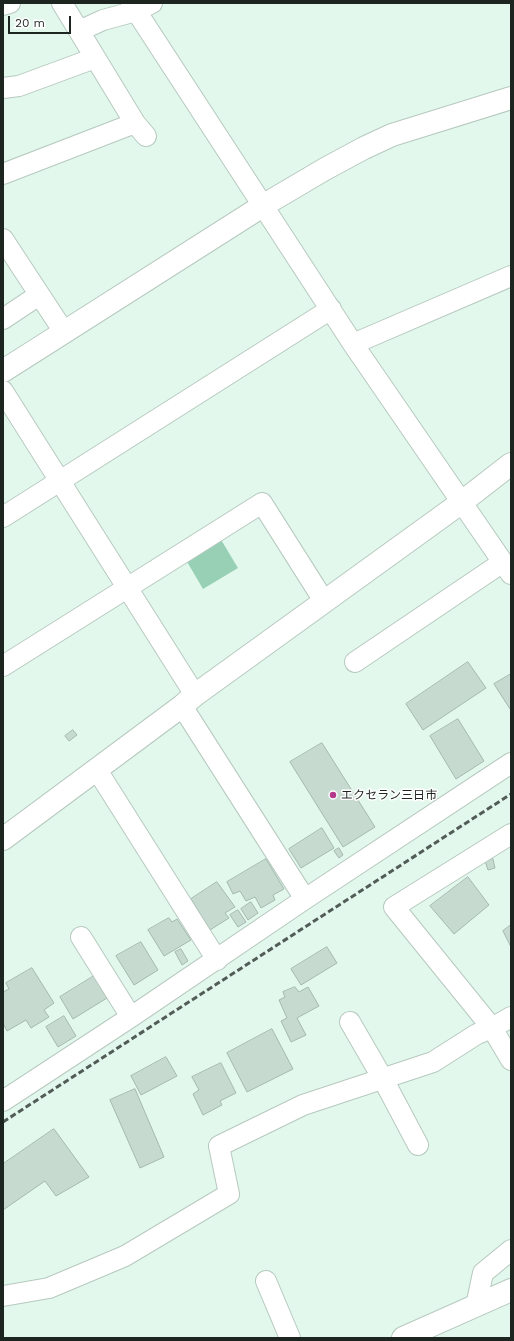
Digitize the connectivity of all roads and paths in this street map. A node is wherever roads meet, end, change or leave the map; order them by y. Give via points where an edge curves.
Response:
1 (10, 3) edge
2 (62, 3) edge
3 (3, 6) edge
4 (140, 6) edge
5 (79, 31) junction
6 (95, 58) junction
7 (3, 88) edge
8 (511, 98) edge
9 (3, 174) edge
10 (264, 205) junction
11 (3, 238) edge
12 (511, 276) edge
13 (39, 295) junction
14 (331, 309) junction
15 (3, 319) edge
16 (64, 332) junction
17 (353, 344) junction
18 (3, 371) edge
19 (3, 391) edge
20 (511, 464) edge
21 (59, 481) junction
22 (462, 502) junction
23 (3, 517) edge
24 (507, 568) edge
25 (128, 588) junction
26 (324, 601) junction
27 (355, 662) dead end
28 (3, 666) edge
29 (188, 700) junction
30 (511, 763) edge
31 (97, 770) junction
32 (511, 834) edge
33 (3, 839) edge
34 (305, 899) junction
35 (81, 937) dead end
36 (217, 960) junction
37 (132, 1017) junction
38 (511, 1017) edge
39 (350, 1022) dead end
40 (492, 1028) junction
41 (511, 1060) edge
42 (383, 1078) junction
43 (3, 1100) edge
44 (418, 1145) dead end
45 (511, 1250) edge
46 (266, 1281) dead end
47 (511, 1290) edge
48 (3, 1296) edge
49 (476, 1306) junction
50 (290, 1338) edge
51 (403, 1338) edge

1 - 3 street
2 - 5 street
4 - 5 street
4 - 10 street
5 - 6 street
6 - 7 street via 19,86
6 - 9 street via 141,130
8 - 10 street via 392,135 325,169
10 - 14 street
10 - 16 street
11 - 13 street
12 - 17 street
13 - 15 street
13 - 16 street
14 - 17 street
14 - 21 street
16 - 18 street
17 - 22 street
19 - 21 street
20 - 22 street
21 - 23 street
21 - 25 street
22 - 24 street
22 - 26 street
24 - 27 street
25 - 26 street via 262,503
25 - 28 street
25 - 29 street
26 - 29 street
29 - 31 street
29 - 34 street
30 - 34 street
31 - 33 street
31 - 36 street
32 - 40 street via 394,907
34 - 36 street
35 - 37 street
36 - 37 street
37 - 43 street
38 - 40 street
39 - 42 street
40 - 41 street
40 - 42 street via 477,1034 433,1062
42 - 44 street
42 - 48 street via 303,1105 219,1146 229,1194 126,1256 49,1288
45 - 49 street via 483,1273
46 - 50 street
47 - 49 street
49 - 51 street

